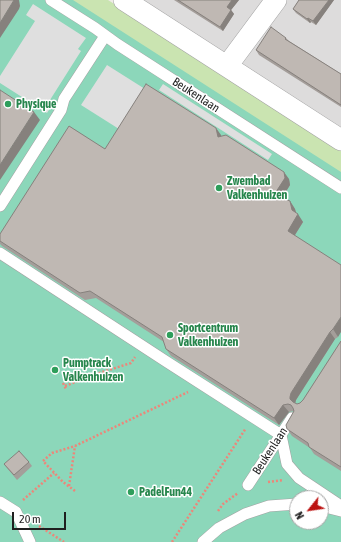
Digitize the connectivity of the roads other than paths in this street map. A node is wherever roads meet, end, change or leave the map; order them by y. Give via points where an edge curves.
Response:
1 (51, 0) edge
2 (124, 0) edge
3 (276, 0) edge
4 (105, 36) junction
5 (227, 66) junction
6 (341, 140) edge
7 (341, 188) edge
8 (0, 206) edge
9 (0, 253) edge
10 (292, 418) edge
11 (281, 435) junction
12 (248, 485) road end
13 (0, 502) edge
14 (289, 505) edge
15 (341, 506) edge
16 (329, 508) edge
17 (341, 511) edge
18 (30, 542) edge
19 (203, 542) edge

1 - 4 lane, Beukenlaan
2 - 5 street
3 - 5 street
4 - 7 lane, Beukenlaan
4 - 8 lane
5 - 6 street
9 - 11 lane
10 - 11 lane, Beukenlaan
11 - 12 lane, Beukenlaan
11 - 15 lane via 287,464 299,478
13 - 18 lane via 16,512
14 - 19 lane via 269,506 245,514 219,528
16 - 17 lane

